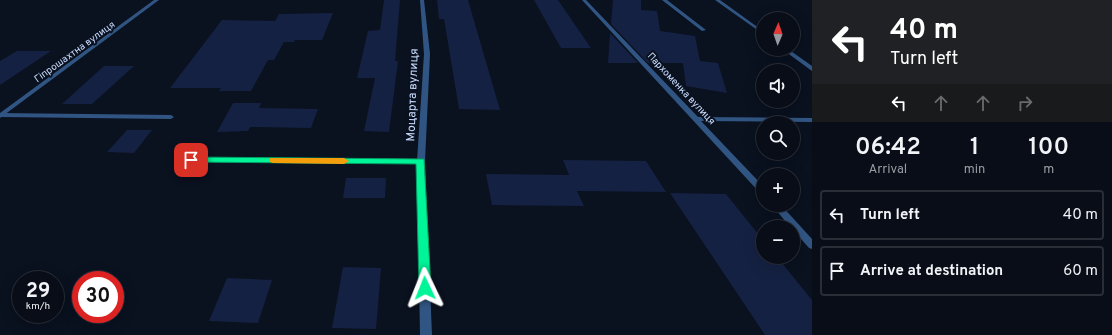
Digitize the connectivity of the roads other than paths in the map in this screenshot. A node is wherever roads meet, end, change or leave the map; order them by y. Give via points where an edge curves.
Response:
1 (157, 0) edge
2 (422, 0) edge
3 (584, 0) edge
4 (664, 0) edge
5 (717, 0) edge
6 (756, 28) edge
7 (704, 30) dead end
8 (794, 56) edge
9 (812, 69) edge
10 (0, 116) edge
11 (171, 117) dead end
12 (696, 119) junction
13 (812, 120) edge
14 (191, 160) dead end
15 (420, 161) junction
16 (756, 183) edge
17 (782, 212) edge
18 (812, 245) edge
19 (426, 335) edge

1 - 10 street, Гіпрошахтна вулиця
2 - 15 street, Моцарта вулиця via 427,54
3 - 12 street, Пархоменка вулиця
4 - 7 street
5 - 6 street
8 - 9 street
10 - 11 street
12 - 13 street
12 - 16 street, Пархоменка вулиця
14 - 15 street
15 - 19 street, Моцарта вулиця
17 - 18 street

